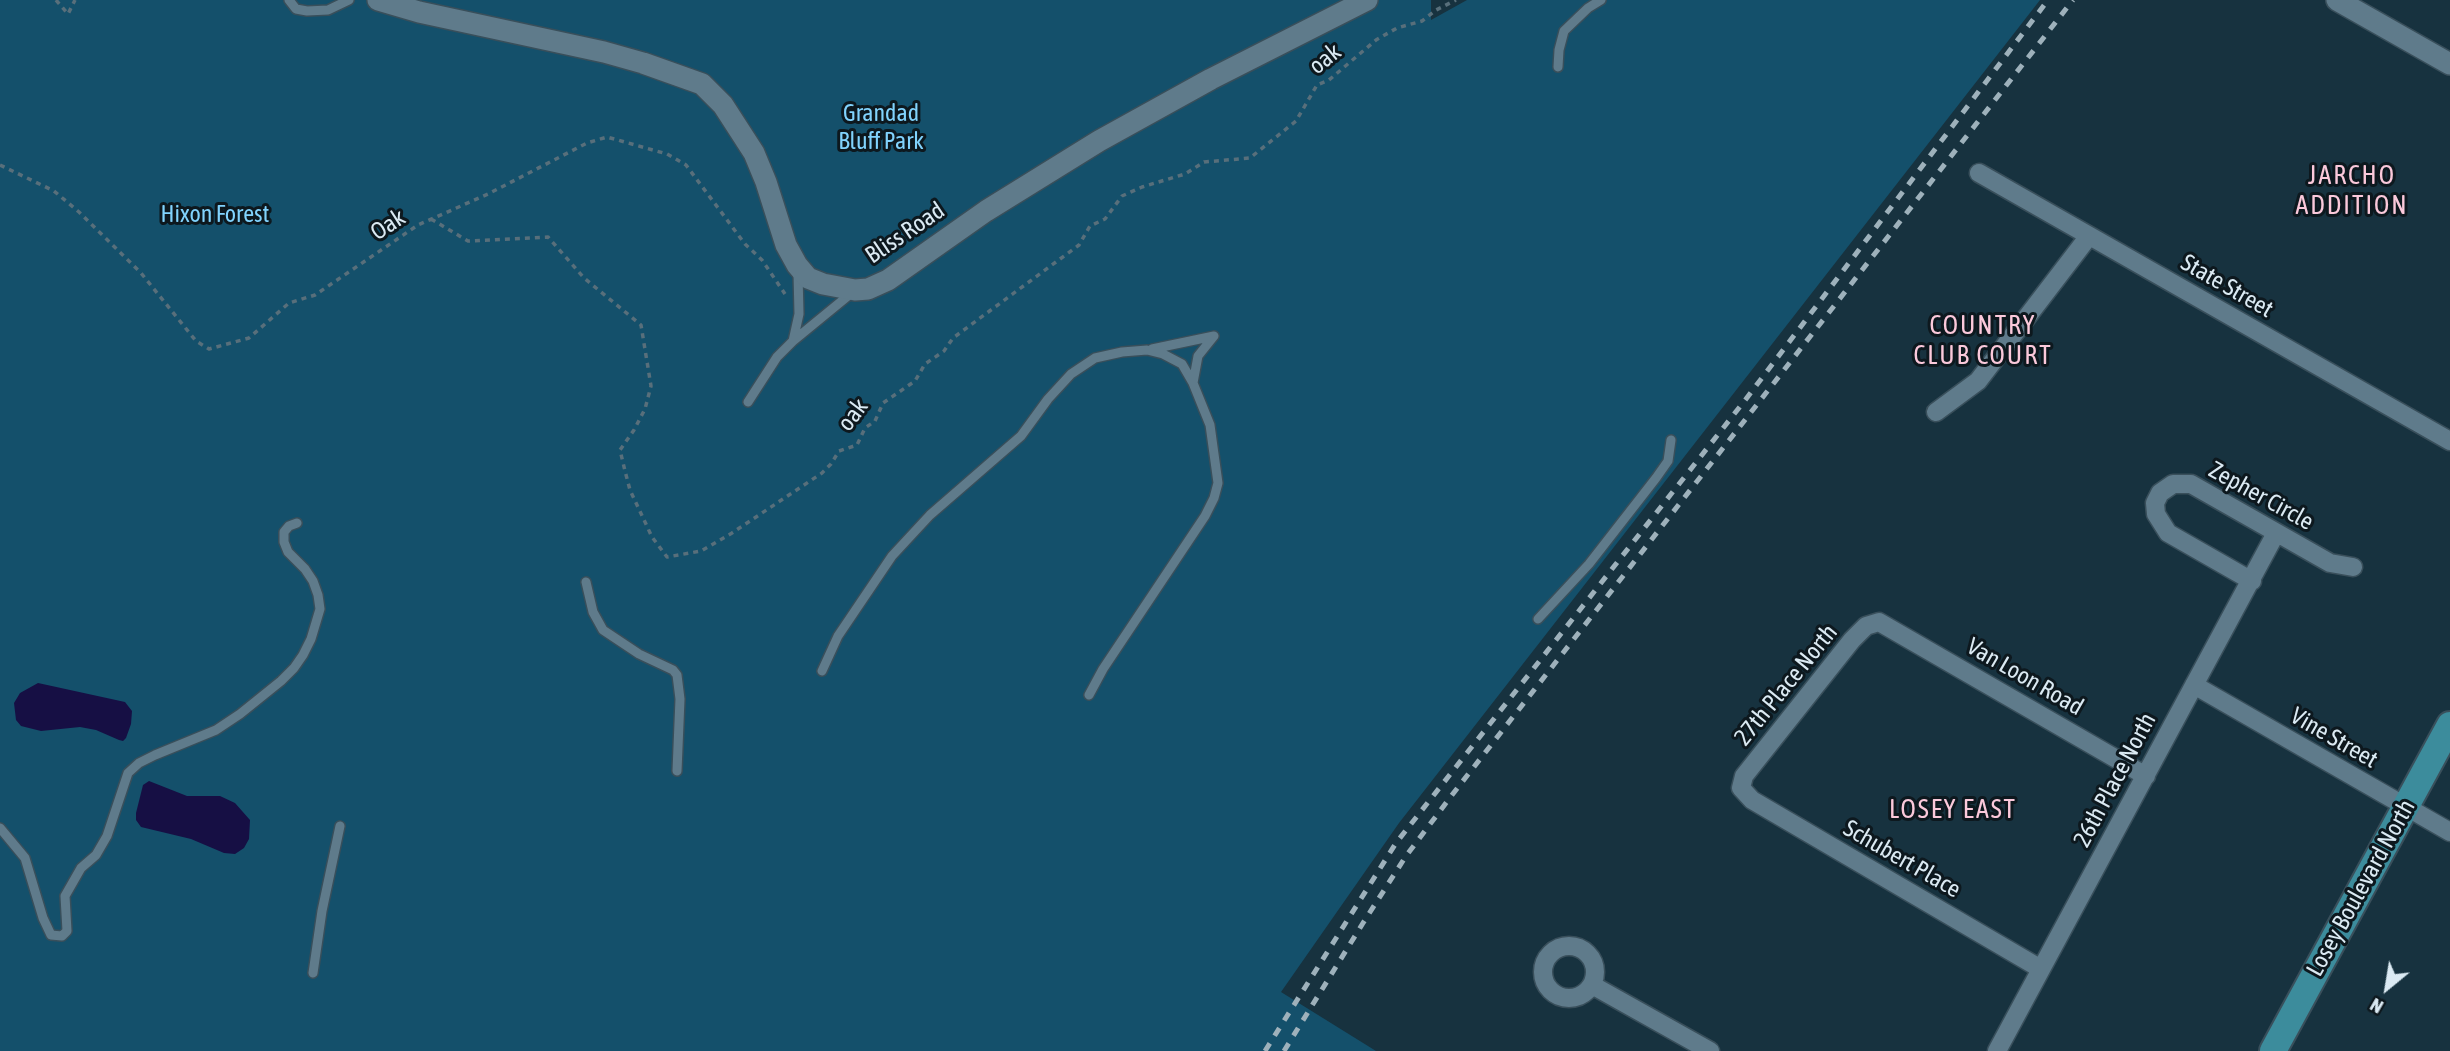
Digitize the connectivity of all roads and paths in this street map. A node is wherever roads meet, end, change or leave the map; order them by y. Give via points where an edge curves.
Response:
1 (56, 0) edge
2 (75, 0) edge
3 (289, 0) edge
4 (349, 0) edge
5 (378, 0) edge
6 (1367, 0) edge
7 (1456, 0) edge
8 (1601, 0) edge
9 (2337, 0) edge
10 (2450, 64) edge
11 (1559, 66) dead end
12 (0, 166) edge
13 (1979, 173) dead end
14 (431, 219) junction
15 (2089, 236) junction
16 (797, 265) junction
17 (855, 290) junction
18 (799, 311) junction
19 (793, 341) junction
20 (1147, 350) junction
21 (1193, 383) junction
22 (748, 402) dead end
23 (1936, 412) dead end
24 (1671, 440) dead end
25 (2450, 441) edge
26 (297, 523) dead end
27 (2276, 533) junction
28 (2353, 567) dead end
29 (2252, 581) junction
30 (586, 582) dead end
31 (1538, 619) dead end
32 (1879, 622) joint
33 (822, 671) dead end
34 (2194, 685) junction
35 (1089, 695) dead end
36 (2450, 725) edge
37 (677, 771) dead end
38 (2146, 776) junction
39 (1741, 788) joint
40 (2406, 807) junction
41 (340, 826) dead end
42 (0, 828) edge
43 (2450, 832) edge
44 (2040, 969) junction
45 (313, 973) dead end
46 (1592, 985) dead end
47 (1710, 1051) edge
48 (1997, 1051) edge
49 (2273, 1051) edge

1 - 2 path via 68,14
3 - 4 lane via 296,9 307,11 328,10
5 - 16 street via 604,52 702,85 723,105 754,153
6 - 17 street, Bliss Road via 1099,141 888,279
7 - 14 path, oak via 1422,21 1376,40 1317,85 1296,121 1250,158 1204,162 1185,174 1122,196 1105,219 1090,226 1079,245 953,338 925,364 915,381 883,403 857,444 839,451 822,473 701,551 667,557 652,537 625,471 620,450 635,430 651,386 641,325 584,278 548,237 468,240
8 - 11 lane via 1564,32
9 - 10 street
12 - 14 path, Oak via 54,191 79,212 141,273 196,341 209,349 248,338 289,303 315,295
13 - 15 street, State Street
14 - 18 path, Oak via 607,137 667,154 686,165
15 - 23 street via 1978,381
15 - 25 street, State Street
16 - 17 street, Bliss Road via 808,278
16 - 18 lane
17 - 19 lane
18 - 19 lane
19 - 22 lane
20 - 21 lane via 1182,364
20 - 21 lane via 1214,335 1198,356
20 - 33 lane via 1095,358 1071,374 1021,436 930,515 892,556 838,636
21 - 35 lane via 1210,425 1218,483 1214,498
24 - 31 lane via 1668,461 1657,478 1589,564
26 - 42 lane via 284,532 284,542 313,581 320,609 303,655 281,681 240,714 216,730 139,763 128,773 107,836 65,896 67,931 62,936 51,935 25,858
27 - 28 street, Zepher Circle via 2330,563
27 - 29 street, 26th Place North
27 - 29 street, Zepher Circle via 2191,484 2167,487 2160,493 2156,514 2168,533
29 - 34 street, 26th Place North
30 - 37 lane via 603,630 677,675
32 - 38 street, Van Loon Road
32 - 39 street, 27th Place North via 1866,626 1852,640 1744,776
34 - 38 street, 26th Place North
34 - 40 street, Vine Street
36 - 40 main road, Losey Boulevard North
38 - 44 street, 26th Place North
39 - 44 street, Schubert Place via 1752,800
40 - 43 street, Vine Street
40 - 49 main road, Losey Boulevard North
41 - 45 lane
44 - 48 street, 26th Place North
46 - 47 street

